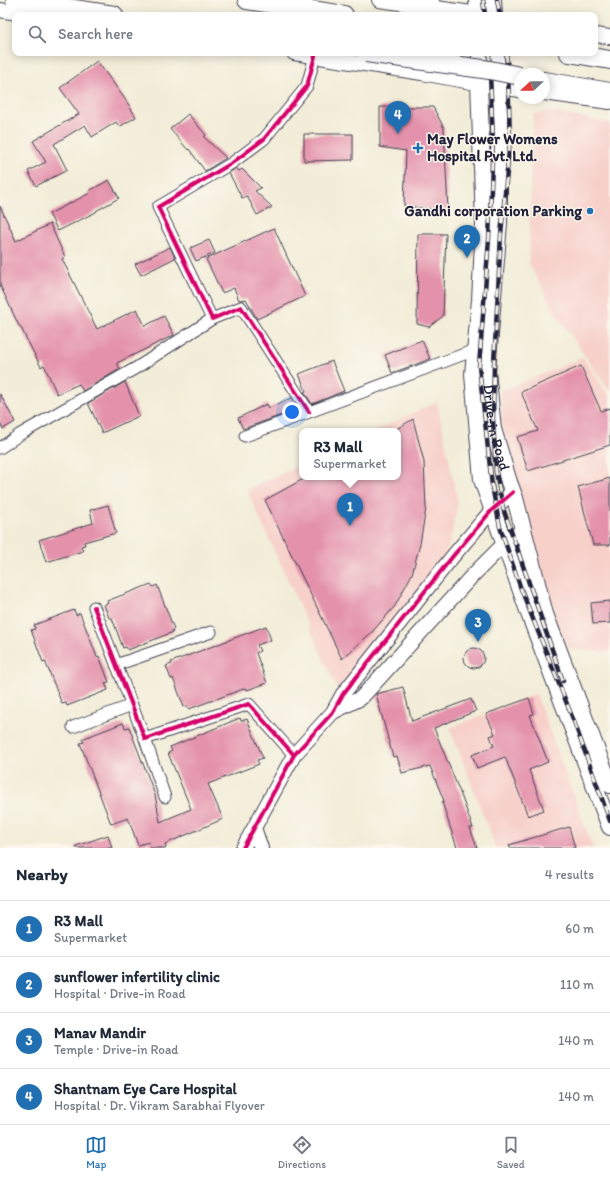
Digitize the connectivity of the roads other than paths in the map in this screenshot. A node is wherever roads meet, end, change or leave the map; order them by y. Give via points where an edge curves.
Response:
1 (15, 0) edge
2 (247, 0) edge
3 (379, 0) edge
4 (431, 0) edge
5 (493, 0) edge
6 (414, 5) junction
7 (0, 10) edge
8 (12, 12) edge
9 (94, 12) edge
10 (325, 12) edge
11 (483, 12) edge
12 (598, 35) edge
13 (610, 37) edge
14 (315, 56) joint
15 (388, 56) edge
16 (480, 56) edge
17 (496, 56) edge
18 (587, 56) edge
19 (610, 60) edge
20 (514, 75) edge
21 (550, 82) edge
22 (479, 83) junction
23 (498, 86) junction
24 (514, 89) edge
25 (610, 92) edge
26 (550, 94) edge
27 (610, 102) edge
28 (212, 319) junction
29 (475, 350) junction
30 (309, 412) junction
31 (245, 436) dead end
32 (0, 448) edge
33 (512, 492) junction
34 (492, 510) junction
35 (523, 530) junction
36 (504, 544) junction
37 (94, 607) dead end
38 (211, 632) dead end
39 (116, 665) junction
40 (132, 705) junction
41 (333, 712) junction
42 (74, 727) dead end
43 (145, 740) junction
44 (294, 755) junction
45 (610, 784) edge
46 (165, 797) dead end
47 (610, 827) edge
48 (254, 828) junction
49 (243, 848) edge
50 (261, 848) edge

1 - 9 main road
2 - 10 main road
3 - 6 street
4 - 6 main road
5 - 11 main road
6 - 11 street
7 - 8 street
12 - 13 street
14 - 22 street
14 - 28 street via 306,86 264,139 232,163 158,207
15 - 20 main road, bridge
16 - 22 main road
17 - 23 main road, Drive-in Road
18 - 19 main road
21 - 25 main road
22 - 23 street
22 - 29 main road via 484,224
23 - 24 street
23 - 33 main road, Drive-in Road via 499,223 487,371 493,429
26 - 27 street
28 - 30 street via 241,307
28 - 32 street via 136,368 19,434
29 - 30 street
29 - 34 main road via 473,374 482,480
30 - 31 street
33 - 34 street
33 - 35 main road, Drive-in Road
34 - 36 main road
34 - 41 street via 343,694
35 - 36 street
35 - 45 main road, Drive-in Road via 545,614
36 - 41 street via 361,698
36 - 47 main road
37 - 39 street
38 - 39 street
39 - 40 street
40 - 42 street
40 - 43 street
41 - 44 street
43 - 44 street via 249,704
43 - 46 street
44 - 48 street
48 - 49 street
48 - 50 street

